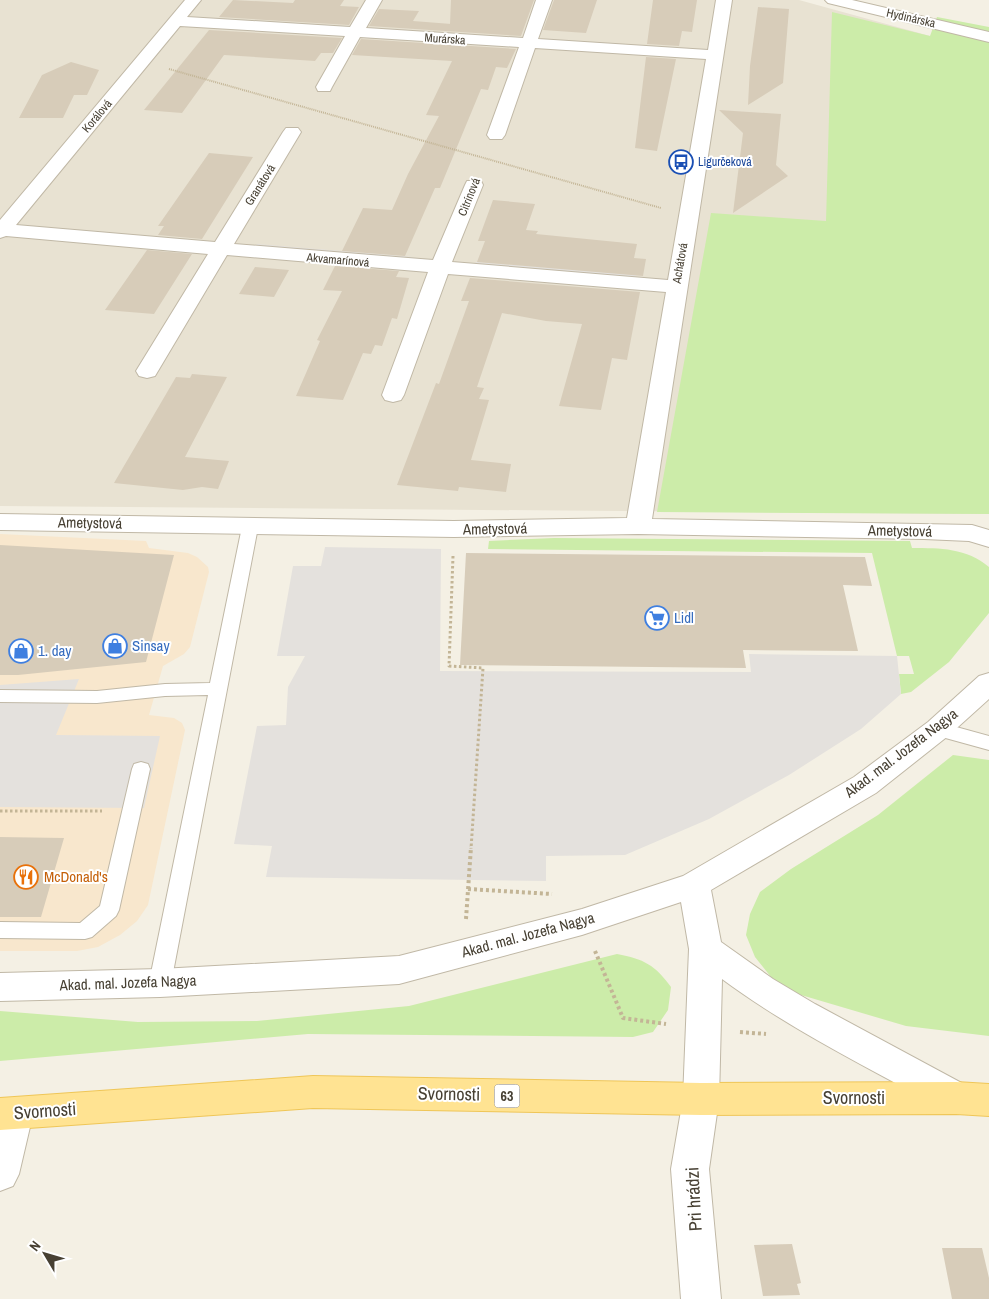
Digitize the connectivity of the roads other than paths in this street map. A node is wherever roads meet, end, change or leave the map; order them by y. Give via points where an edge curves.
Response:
1 (193, 0) edge
2 (374, 0) edge
3 (544, 0) edge
4 (724, 0) edge
5 (834, 0) edge
6 (176, 21) junction
7 (355, 33) junction
8 (989, 37) edge
9 (528, 44) junction
10 (715, 55) junction
11 (324, 87) road end
12 (292, 132) dead end
13 (496, 135) road end
14 (474, 185) dead end
15 (0, 231) edge
16 (220, 250) junction
17 (440, 268) junction
18 (676, 287) junction
19 (147, 371) dead end
20 (393, 395) dead end
21 (0, 522) edge
22 (638, 526) junction
23 (250, 527) junction
24 (989, 539) edge
25 (989, 683) edge
26 (219, 690) junction
27 (0, 696) edge
28 (938, 729) junction
29 (989, 743) edge
30 (141, 769) dead end
31 (694, 885) junction
32 (0, 930) edge
33 (706, 949) junction
34 (160, 983) junction
35 (0, 987) edge
36 (701, 1099) junction
37 (972, 1099) edge
38 (8, 1114) edge
39 (0, 1174) edge
40 (701, 1299) edge

1 - 6 street, Korálová
2 - 7 street
3 - 9 street
4 - 10 street, Achátová
5 - 8 street, Hydinárska
6 - 7 street, Murárska
6 - 15 street, Korálová
7 - 9 street, Murárska
7 - 11 street
9 - 10 street, Murárska
9 - 13 street
10 - 18 street, Achátová
12 - 16 street, Granátová
14 - 17 street, Citrínová
15 - 16 street, Akvamarínová
16 - 17 street, Akvamarínová
16 - 19 street, Granátová
17 - 18 street, Akvamarínová
17 - 20 street, Citrínová
18 - 22 street, Achátová
21 - 23 street, Ametystová
22 - 23 street, Ametystová via 454,530
22 - 24 street, Ametystová via 924,531 972,534
23 - 26 lane
25 - 28 street, Akad. mal. Jozefa Nagya
26 - 27 lane via 164,690 97,697
26 - 34 lane
28 - 29 lane
28 - 31 street, Akad. mal. Jozefa Nagya via 865,785
30 - 32 lane via 109,910 85,931
31 - 33 street, Pri hrádzi
31 - 34 street, Akad. mal. Jozefa Nagya via 582,922 399,970
33 - 36 street, Pri hrádzi
33 - 37 street via 795,1009
34 - 35 street, Akad. mal. Jozefa Nagya
36 - 37 main road, Svornosti / 63
36 - 38 main road, Svornosti / 63 via 313,1092
36 - 40 street, Pri hrádzi via 690,1169
38 - 39 street

